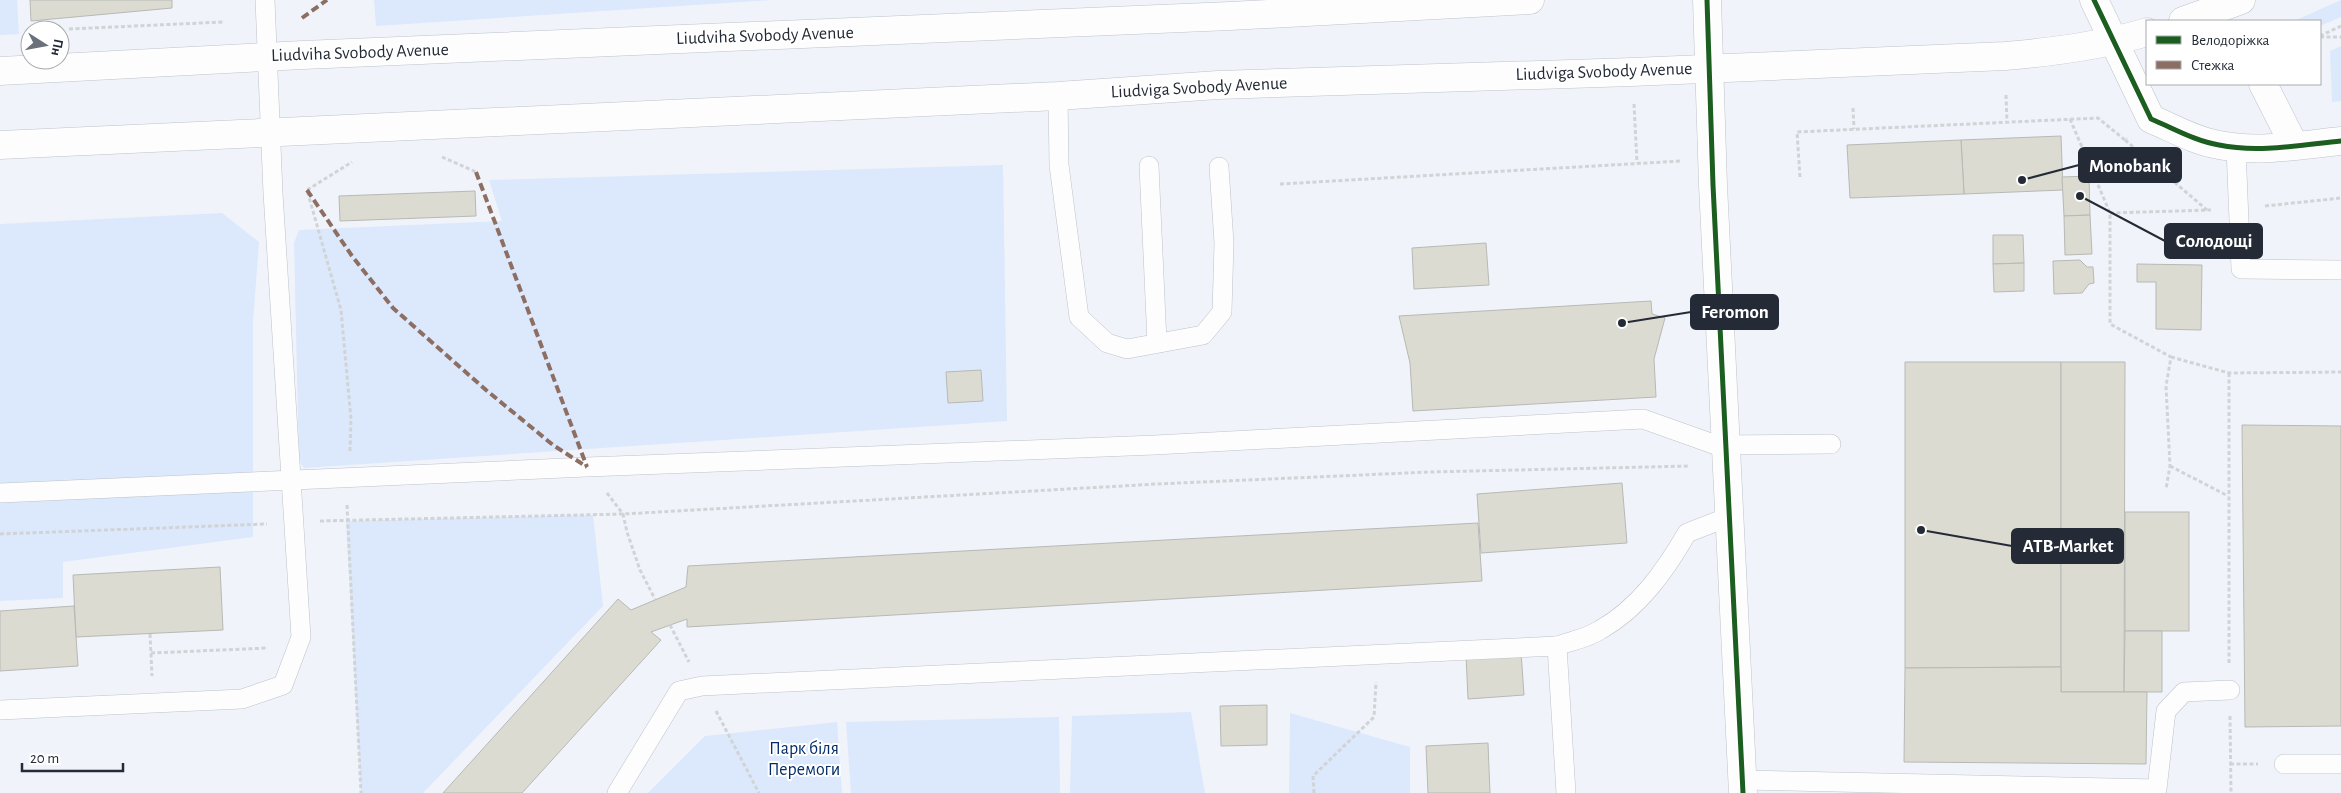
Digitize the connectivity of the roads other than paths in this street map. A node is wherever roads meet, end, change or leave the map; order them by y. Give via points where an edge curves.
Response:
1 (265, 0) edge
2 (1530, 0) edge
3 (1707, 0) edge
4 (2094, 0) edge
5 (2228, 7) edge
6 (2186, 20) edge
7 (2146, 32) edge
8 (2114, 42) junction
9 (268, 57) junction
10 (1709, 67) junction
11 (0, 71) edge
12 (2264, 85) edge
13 (1058, 96) junction
14 (271, 133) junction
15 (2341, 141) edge
16 (0, 145) edge
17 (2294, 145) junction
18 (2236, 148) junction
19 (1149, 166) dead end
20 (1220, 167) dead end
21 (2341, 270) edge
22 (1157, 342) junction
23 (1831, 444) dead end
24 (1727, 445) junction
25 (291, 481) junction
26 (0, 492) edge
27 (1730, 516) junction
28 (1557, 646) junction
29 (2230, 690) road end
30 (0, 710) edge
31 (2284, 764) dead end
32 (2341, 764) edge
33 (1743, 786) edge
34 (617, 793) edge
35 (1566, 793) edge

1 - 9 lane
2 - 9 main road, Liudviha Svobody Avenue via 1088,23
3 - 10 main road
4 - 8 main road
5 - 6 main road
7 - 8 main road, Liudviga Svobody Avenue
8 - 10 main road, Liudviga Svobody Avenue via 2005,56
8 - 18 main road via 2151,118 2202,141
9 - 11 main road, Liudviha Svobody Avenue
9 - 14 lane
10 - 13 main road, Liudviga Svobody Avenue via 1218,86
10 - 24 main road
12 - 17 main road
13 - 14 main road
13 - 22 lane via 1059,165 1080,317 1107,343 1127,349
14 - 16 main road
14 - 25 lane
15 - 17 main road
17 - 18 main road
18 - 21 lane via 2241,269
19 - 22 lane
20 - 22 lane via 1224,243 1222,312 1203,335
23 - 24 lane
24 - 25 lane via 1716,445 1643,420 1155,445
24 - 27 main road
25 - 26 lane
25 - 30 lane via 301,637 282,685 242,699
27 - 28 lane via 1687,533 1668,567 1632,608 1600,631
27 - 33 main road
28 - 34 lane via 702,686 679,691
28 - 35 lane
29 - 33 lane via 2184,692 2166,711 2157,790
31 - 32 lane

